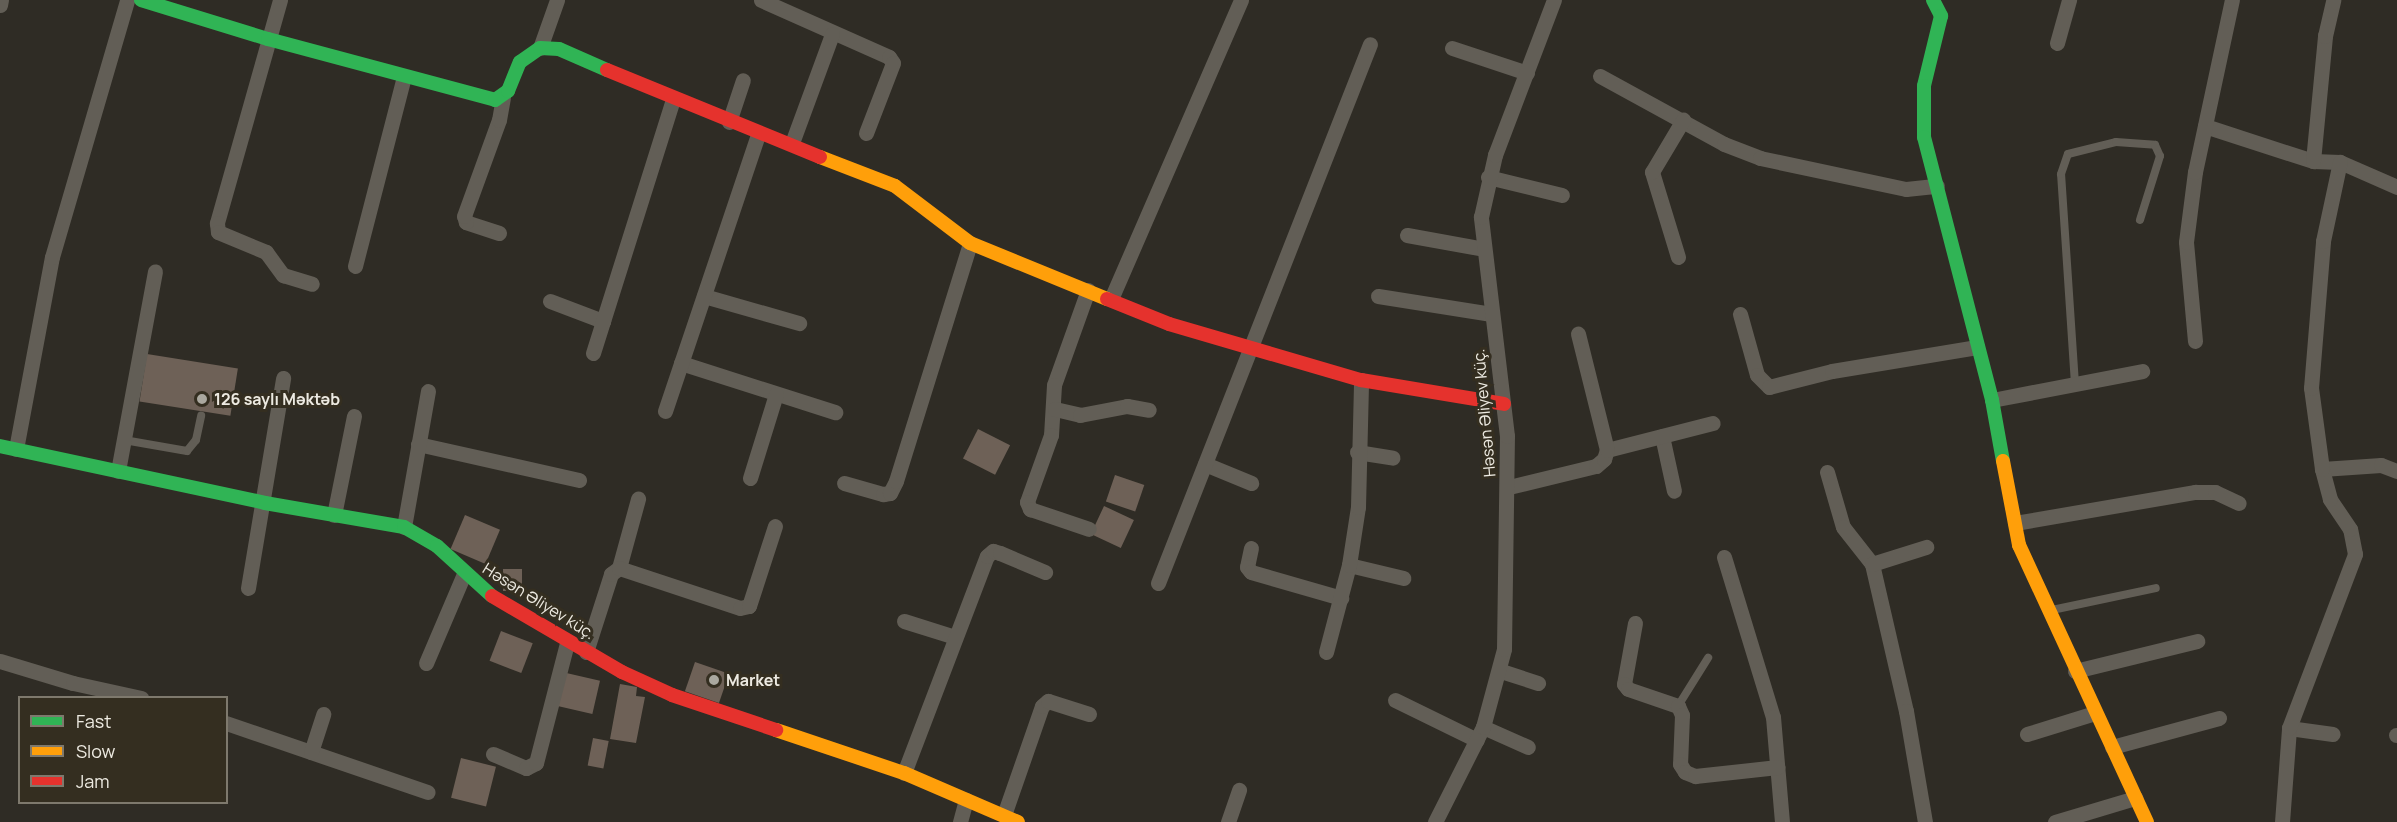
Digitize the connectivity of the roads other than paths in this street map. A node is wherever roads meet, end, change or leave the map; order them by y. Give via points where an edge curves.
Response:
1 (1, 0) edge
2 (128, 0) edge
3 (141, 0) edge
4 (280, 0) edge
5 (761, 0) edge
6 (1241, 0) edge
7 (1554, 0) edge
8 (1933, 0) edge
9 (2069, 0) edge
10 (2232, 0) edge
11 (2332, 0) edge
12 (554, 1) edge
13 (0, 5) edge
14 (832, 34) junction
15 (268, 39) junction
16 (2057, 43) dead end
17 (1370, 44) dead end
18 (540, 48) junction
19 (1452, 48) dead end
20 (1527, 73) junction
21 (1600, 76) dead end
22 (404, 77) junction
23 (744, 80) dead end
24 (503, 98) junction
25 (673, 100) junction
26 (1683, 120) junction
27 (729, 122) junction
28 (2205, 126) junction
29 (866, 133) dead end
30 (758, 134) junction
31 (792, 143) junction
32 (2313, 161) junction
33 (2340, 162) junction
34 (1488, 177) junction
35 (1937, 186) junction
36 (2397, 187) edge
37 (1562, 195) dead end
38 (2140, 220) dead end
39 (500, 233) dead end
40 (1407, 235) dead end
41 (970, 243) junction
42 (1485, 249) junction
43 (1678, 257) dead end
44 (355, 266) dead end
45 (155, 271) dead end
46 (312, 284) dead end
47 (1088, 290) junction
48 (704, 296) junction
49 (1378, 296) dead end
50 (1111, 299) junction
51 (550, 301) dead end
52 (1492, 314) junction
53 (1740, 314) dead end
54 (603, 321) junction
55 (799, 323) dead end
56 (1578, 334) dead end
57 (2195, 341) dead end
58 (1977, 346) junction
59 (1250, 351) junction
60 (593, 353) dead end
61 (681, 363) junction
62 (2142, 372) dead end
63 (283, 378) dead end
64 (1360, 380) junction
65 (2075, 384) junction
66 (428, 391) dead end
67 (776, 394) junction
68 (1992, 400) junction
69 (1504, 404) junction
70 (1055, 409) junction
71 (1149, 410) dead end
72 (665, 411) dead end
73 (835, 412) dead end
74 (201, 416) dead end
75 (354, 416) dead end
76 (1713, 423) dead end
77 (1662, 436) junction
78 (124, 440) junction
79 (418, 444) junction
80 (0, 446) edge
81 (16, 449) junction
82 (1606, 450) junction
83 (1357, 452) junction
84 (1392, 458) dead end
85 (1205, 464) junction
86 (2322, 469) junction
87 (118, 471) junction
88 (2397, 471) edge
89 (1827, 472) dead end
90 (750, 478) dead end
91 (579, 480) dead end
92 (844, 483) dead end
93 (1251, 483) dead end
94 (1509, 487) junction
95 (1674, 491) dead end
96 (639, 499) dead end
97 (265, 503) junction
98 (2240, 503) dead end
99 (334, 515) junction
100 (2015, 524) junction
101 (775, 525) dead end
102 (404, 527) junction
103 (1089, 529) dead end
104 (1926, 547) dead end
105 (1251, 548) dead end
106 (1724, 557) dead end
107 (1872, 564) junction
108 (1349, 565) junction
109 (619, 568) junction
110 (1045, 572) dead end
111 (464, 574) junction
112 (1403, 578) dead end
113 (1158, 583) dead end
114 (249, 588) dead end
115 (2156, 588) dead end
116 (1341, 598) junction
117 (2048, 611) junction
118 (904, 621) dead end
119 (1635, 623) dead end
120 (955, 637) junction
121 (2197, 641) dead end
122 (567, 643) junction
123 (586, 652) junction
124 (1326, 652) dead end
125 (1708, 657) dead end
126 (426, 663) dead end
127 (1, 665) edge
128 (1501, 671) junction
129 (2075, 671) junction
130 (1538, 683) dead end
131 (72, 690) edge
132 (124, 696) edge
133 (1395, 700) dead end
134 (1678, 706) junction
135 (2095, 713) junction
136 (323, 714) dead end
137 (1089, 714) dead end
138 (2219, 718) dead end
139 (228, 724) edge
140 (2289, 728) junction
141 (1480, 733) junction
142 (2027, 734) dead end
143 (2333, 734) dead end
144 (1528, 747) dead end
145 (2112, 747) junction
146 (311, 752) junction
147 (493, 754) dead end
148 (1778, 767) junction
149 (904, 773) junction
150 (1239, 790) dead end
151 (427, 792) dead end
152 (2135, 798) junction
153 (966, 800) junction
154 (1004, 815) junction
155 (960, 822) edge
156 (1018, 822) edge
157 (1228, 822) edge
158 (1435, 822) edge
159 (1782, 822) edge
160 (1925, 822) edge
161 (2055, 822) edge
162 (2147, 822) edge
163 (2282, 822) edge

1 - 13 street
2 - 81 street via 52,257
3 - 15 street
4 - 15 street
5 - 14 street
6 - 50 street
7 - 20 street, Həsən Əliyev küç.
8 - 35 street via 1941,16 1924,86 1922,114
9 - 16 street
10 - 28 street
11 - 32 street
12 - 18 street
14 - 29 street via 889,57 893,63
14 - 31 street
15 - 22 street
15 - 46 street via 217,223 218,232 266,252 283,275
17 - 59 street
18 - 24 street via 520,62
18 - 25 street via 559,49
19 - 20 street
20 - 34 street, Həsən Əliyev küç.
21 - 26 street
22 - 24 street via 482,98
22 - 44 street
23 - 27 street
24 - 39 street via 499,120 464,216 466,222
25 - 27 street
25 - 54 street
26 - 35 street via 1724,144 1760,158 1906,189
26 - 43 street via 1652,172
27 - 30 street
28 - 32 street
28 - 57 street via 2186,242
30 - 31 street
30 - 48 street
31 - 41 street via 908,193
32 - 33 street
33 - 36 street
33 - 86 street via 2323,241 2310,363
34 - 37 street
34 - 42 street, Həsən Əliyev küç. via 1481,217
35 - 58 street
38 - 65 lane via 2160,156 2155,146 2116,142 2068,154 2061,174
40 - 42 street
41 - 47 street
41 - 92 street via 890,493
42 - 52 street, Həsən Əliyev küç.
45 - 78 street
47 - 50 street
47 - 70 street via 1054,385
48 - 55 street
48 - 61 street
49 - 52 street
50 - 59 street via 1169,324
51 - 54 street
52 - 69 street, Həsən Əliyev küç.
53 - 58 street via 1757,375 1769,387 1832,371
54 - 60 street
56 - 82 street
58 - 68 street
59 - 64 street
59 - 85 street
61 - 67 street
61 - 72 street
62 - 65 street
63 - 97 street
64 - 69 street
64 - 83 street
65 - 68 street
66 - 79 street
67 - 73 street
67 - 90 street
68 - 100 street
69 - 94 street, Həsən Əliyev küç.
70 - 71 street via 1080,415 1128,406
70 - 103 street via 1047,450 1027,502 1030,509
74 - 78 lane via 196,440 187,451
75 - 99 street
76 - 77 street
77 - 82 street
77 - 95 street
78 - 87 street
79 - 91 street
79 - 102 street
80 - 81 street, Həsən Əliyev küç.
81 - 87 street, Həsən Əliyev küç.
82 - 94 street via 1596,466
83 - 84 street
83 - 108 street via 1358,507
85 - 93 street
85 - 113 street
86 - 88 street via 2381,465
86 - 140 street via 2330,499 2350,529 2355,554
87 - 97 street, Həsən Əliyev küç.
89 - 107 street via 1843,527
94 - 128 street, Həsən Əliyev küç. via 1507,608
96 - 109 street
97 - 99 street, Həsən Əliyev küç.
97 - 114 street
98 - 100 street via 2215,492 2195,492
99 - 102 street, Həsən Əliyev küç.
100 - 117 street via 2019,544
101 - 109 street via 748,606 740,608
102 - 111 street, Həsən Əliyev küç. via 437,546
104 - 107 street
105 - 116 street via 1247,567 1251,572
106 - 148 street via 1773,717
107 - 160 street via 1906,711
108 - 112 street
108 - 116 street
109 - 123 street via 611,574
110 - 120 street via 993,551
111 - 122 street, Həsən Əliyev küç. via 481,590
111 - 126 street
115 - 117 lane
116 - 124 street
117 - 129 street
118 - 120 street
119 - 134 street via 1624,684 1628,689
120 - 149 street
121 - 129 street
122 - 123 street, Həsən Əliyev küç.
122 - 147 street via 536,763 526,768
123 - 149 street, Həsən Əliyev küç. via 672,694
125 - 134 lane
127 - 131 street
128 - 130 street
128 - 141 street, Həsən Əliyev küç.
129 - 135 street
131 - 132 street
133 - 141 street
134 - 148 street via 1682,715 1680,764 1684,772 1695,776
135 - 142 street
135 - 145 street
136 - 146 street
137 - 154 street via 1048,701 1042,706
138 - 145 street
139 - 146 street
140 - 143 street
140 - 163 street
141 - 144 street
141 - 158 street, Həsən Əliyev küç.
145 - 152 street
146 - 151 street
148 - 159 street
149 - 153 street, Həsən Əliyev küç.
150 - 157 street
152 - 161 street
152 - 162 street
153 - 154 street, Həsən Əliyev küç.
153 - 155 street
154 - 156 street, Həsən Əliyev küç.

